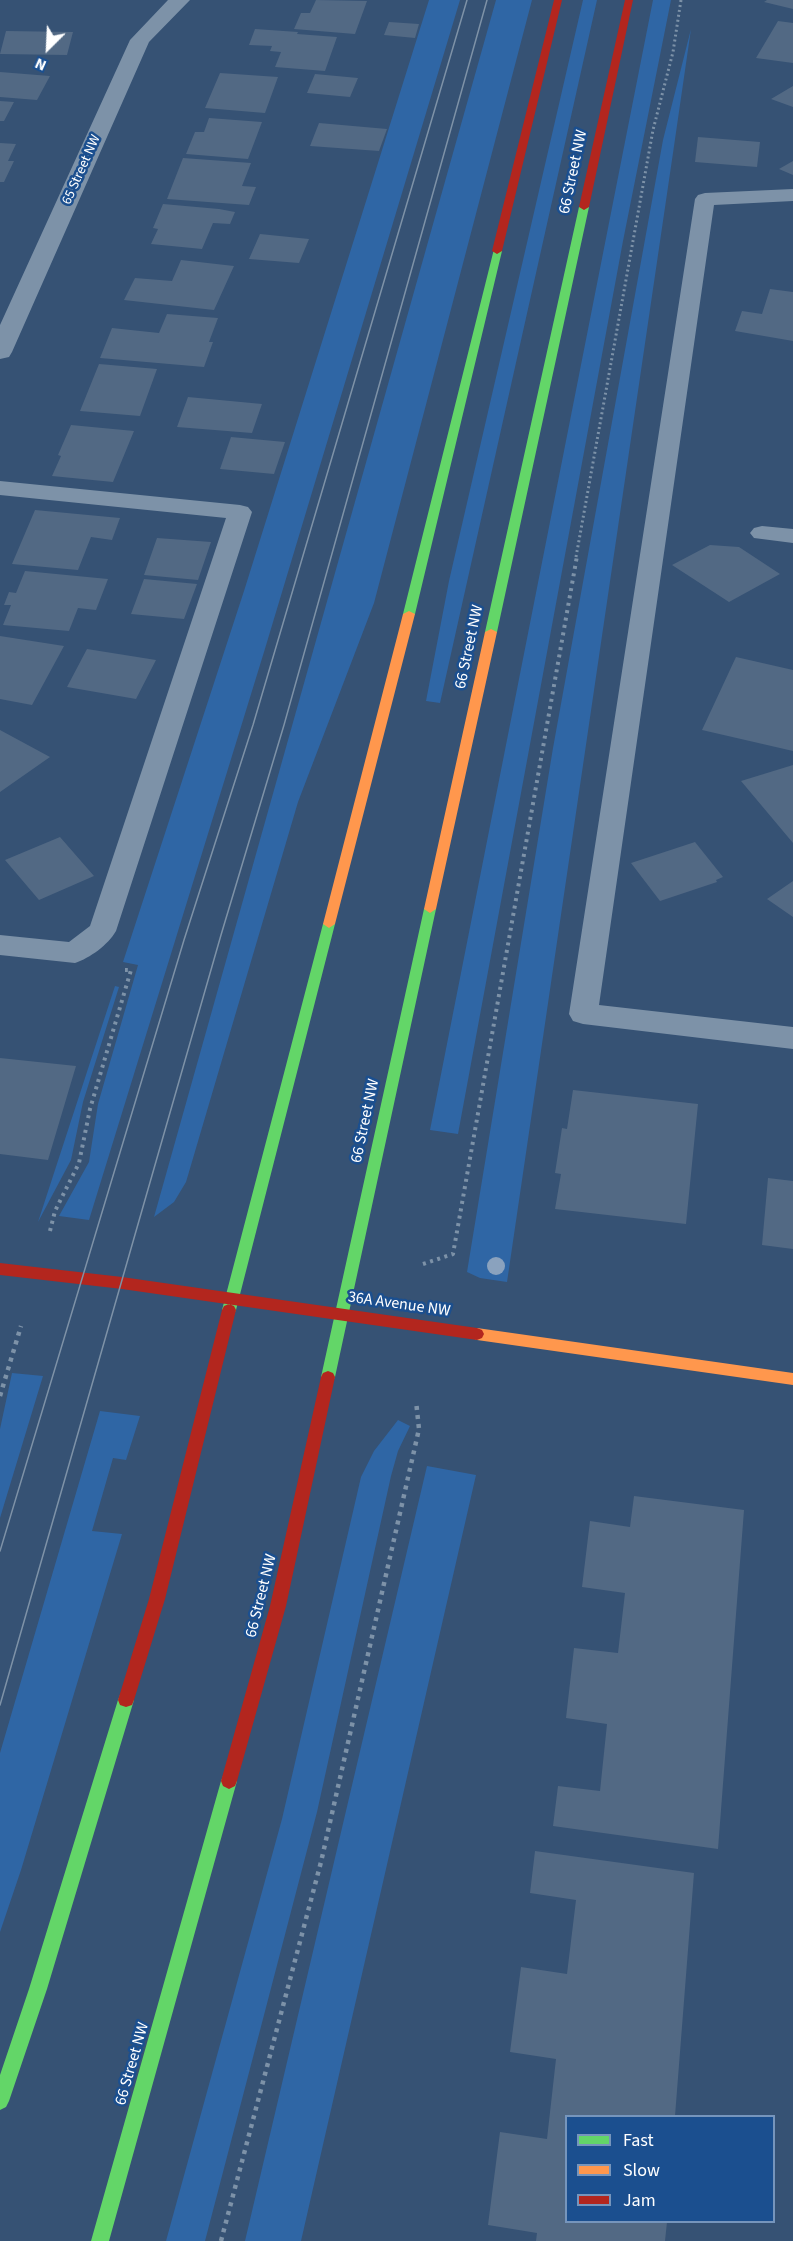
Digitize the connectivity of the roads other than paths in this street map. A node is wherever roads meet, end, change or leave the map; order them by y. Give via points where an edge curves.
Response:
1 (180, 0) edge
2 (558, 0) edge
3 (629, 0) edge
4 (793, 195) edge
5 (0, 352) edge
6 (0, 488) edge
7 (762, 533) dead end
8 (793, 536) edge
9 (0, 945) edge
10 (793, 1038) edge
11 (0, 1269) edge
12 (232, 1299) junction
13 (340, 1314) junction
14 (793, 1379) edge
15 (0, 2101) edge
16 (100, 2241) edge

1 - 5 street, 65 Street NW via 140,40
2 - 12 main road via 397,662
3 - 13 main road, 66 Street NW
4 - 10 lane via 705,199 583,1014
6 - 9 lane via 240,512 102,931 75,953
7 - 8 lane
11 - 12 main road, 36A Avenue NW
12 - 13 main road, 36A Avenue NW
12 - 15 main road via 157,1599
13 - 14 main road, 36A Avenue NW
13 - 16 main road, 66 Street NW via 278,1605

